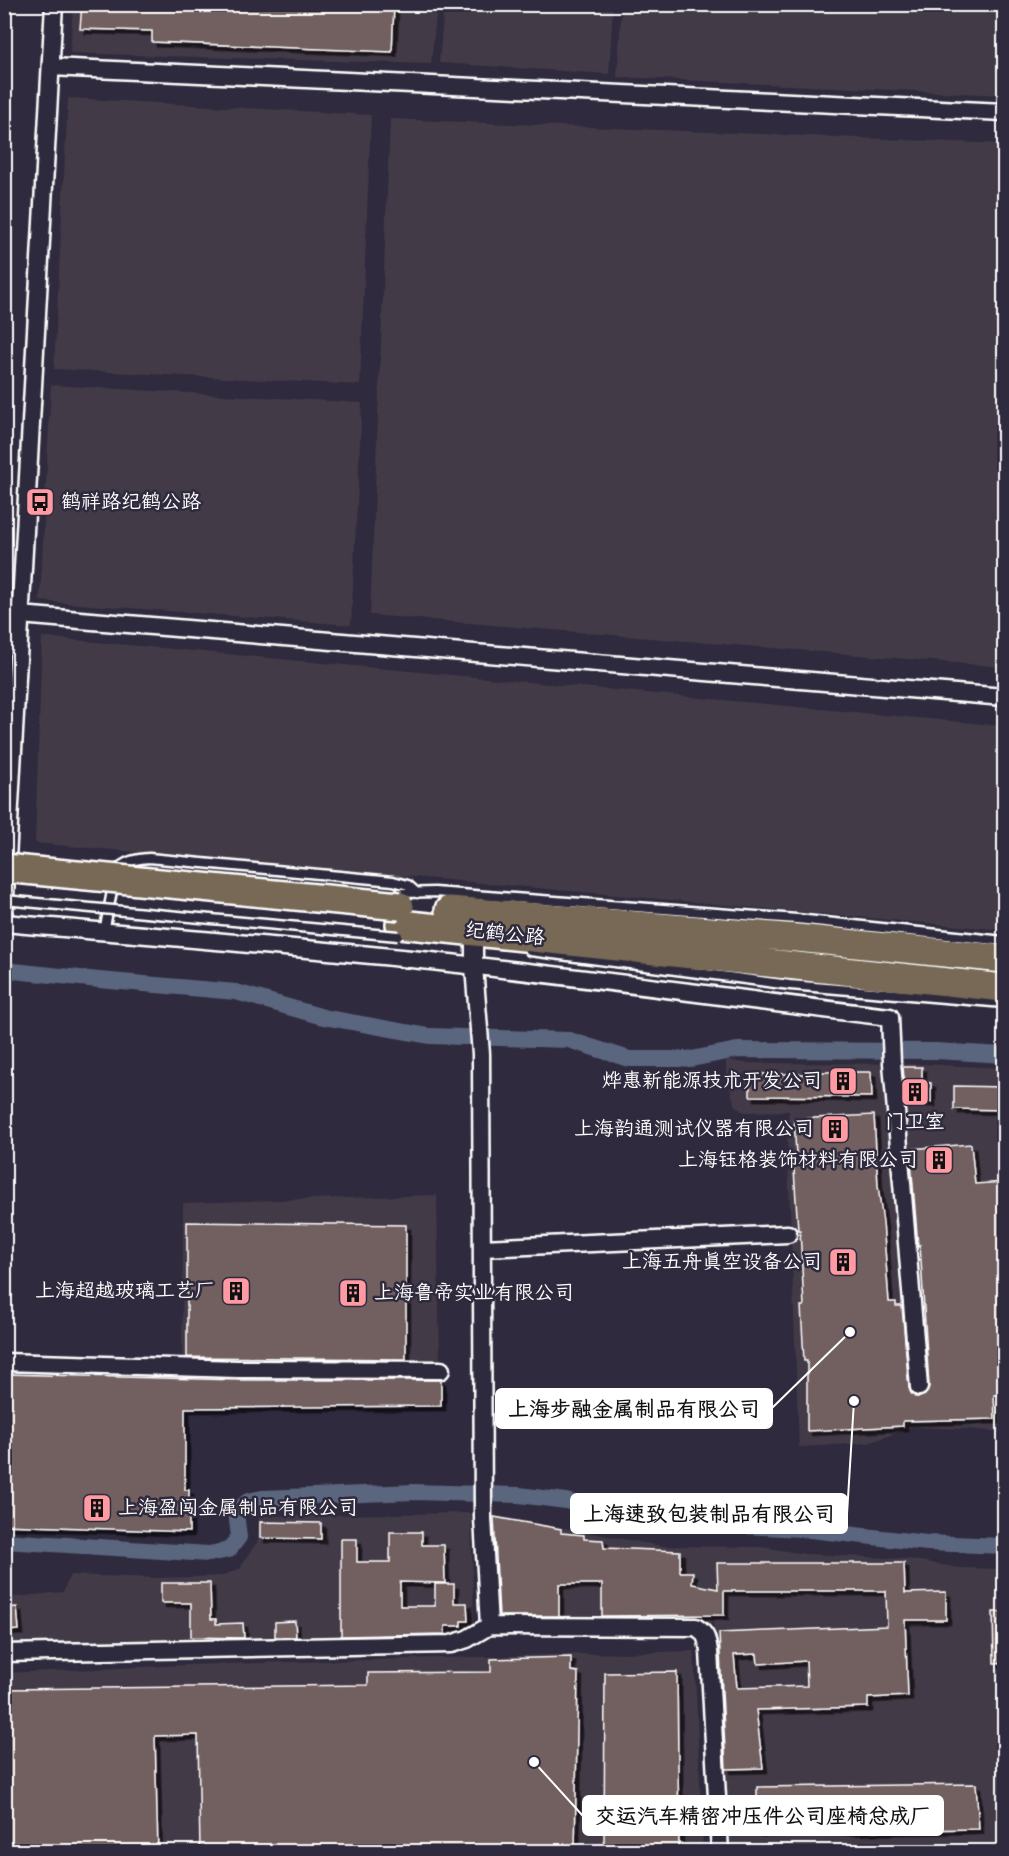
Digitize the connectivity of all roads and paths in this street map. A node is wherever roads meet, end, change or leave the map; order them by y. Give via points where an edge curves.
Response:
1 (54, 4) edge
2 (51, 67) junction
3 (1005, 112) edge
4 (20, 615) junction
5 (1005, 698) edge
6 (4, 855) edge
7 (10, 862) edge
8 (109, 865) dead end
9 (144, 868) dead end
10 (4, 886) edge
11 (4, 900) edge
12 (402, 911) junction
13 (4, 914) edge
14 (4, 923) edge
15 (797, 929) junction
16 (104, 932) junction
17 (474, 941) junction
18 (1005, 942) edge
19 (520, 950) dead end
20 (1005, 959) edge
21 (474, 967) junction
22 (792, 975) junction
23 (1005, 988) edge
24 (1005, 1003) edge
25 (788, 1234) dead end
26 (482, 1248) junction
27 (4, 1362) edge
28 (441, 1370) dead end
29 (919, 1387) dead end
30 (489, 1626) junction
31 (4, 1653) edge
32 (720, 1851) edge

1 - 2 street
2 - 3 street
2 - 4 street
4 - 5 street
4 - 13 street
6 - 7 lane
7 - 12 main road, 纪鹤公路, bridge
8 - 9 lane
10 - 12 main road, 纪鹤公路
11 - 12 lane, bridge
12 - 15 main road, 纪鹤公路
12 - 16 lane via 408,885 393,881 149,858 122,864 116,871
12 - 17 main road, 纪鹤公路
14 - 16 street
15 - 18 lane
15 - 20 main road, 纪鹤公路
16 - 21 street
17 - 21 street
17 - 22 main road, 纪鹤公路
19 - 22 lane
21 - 26 street via 481,1054
21 - 29 street via 890,1017
22 - 23 main road, 纪鹤公路
22 - 24 lane
25 - 26 street
26 - 30 street via 483,1518
27 - 28 street via 238,1370
30 - 31 street via 451,1644
30 - 32 street via 696,1626 702,1630 709,1651

